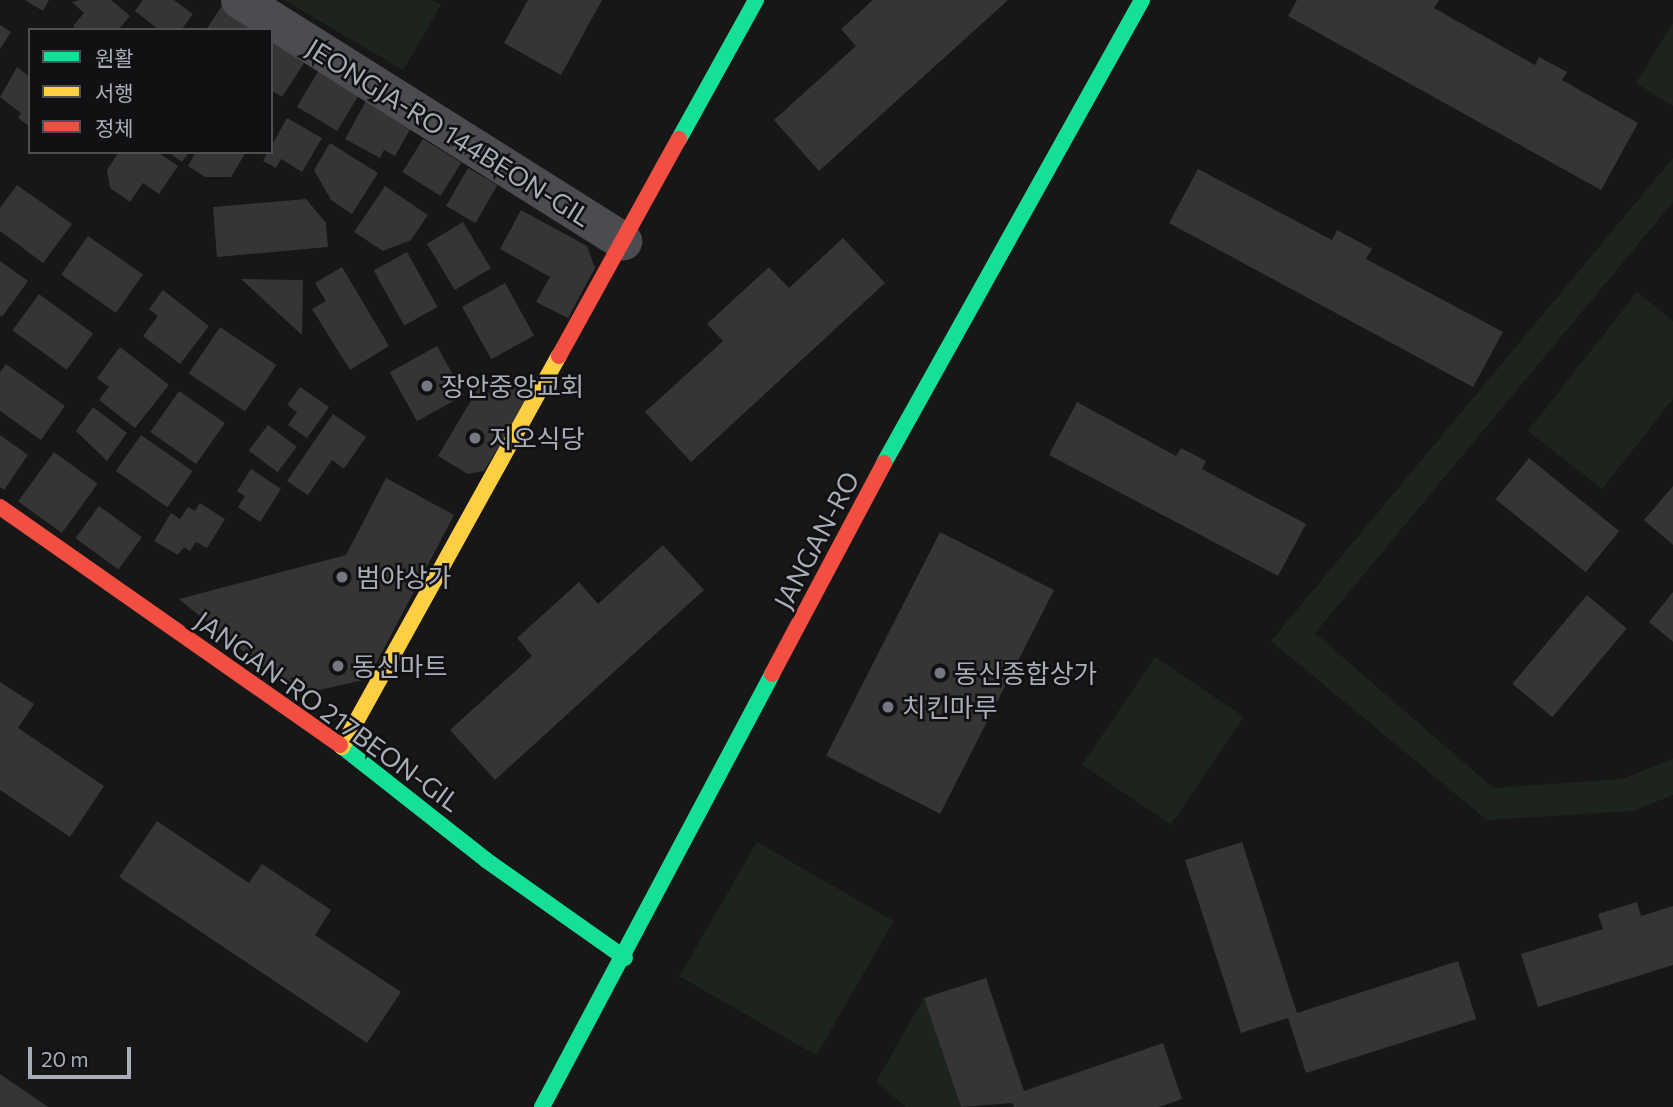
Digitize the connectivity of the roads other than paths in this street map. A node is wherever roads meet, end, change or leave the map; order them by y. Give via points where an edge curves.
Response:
1 (240, 0) edge
2 (756, 0) edge
3 (1142, 0) edge
4 (622, 241) junction
5 (0, 507) edge
6 (342, 747) junction
7 (625, 958) junction
8 (542, 1107) edge

1 - 4 street, JEONGJA-RO 144BEON-GIL
2 - 4 street, JEONGJA-RO 144BEON-GIL
3 - 7 street, JANGAN-RO via 890,452
4 - 6 street, JEONGJA-RO 144BEON-GIL
5 - 6 street, JANGAN-RO 217BEON-GIL
6 - 7 street, JANGAN-RO 217BEON-GIL via 486,860
7 - 8 street, JANGAN-RO

